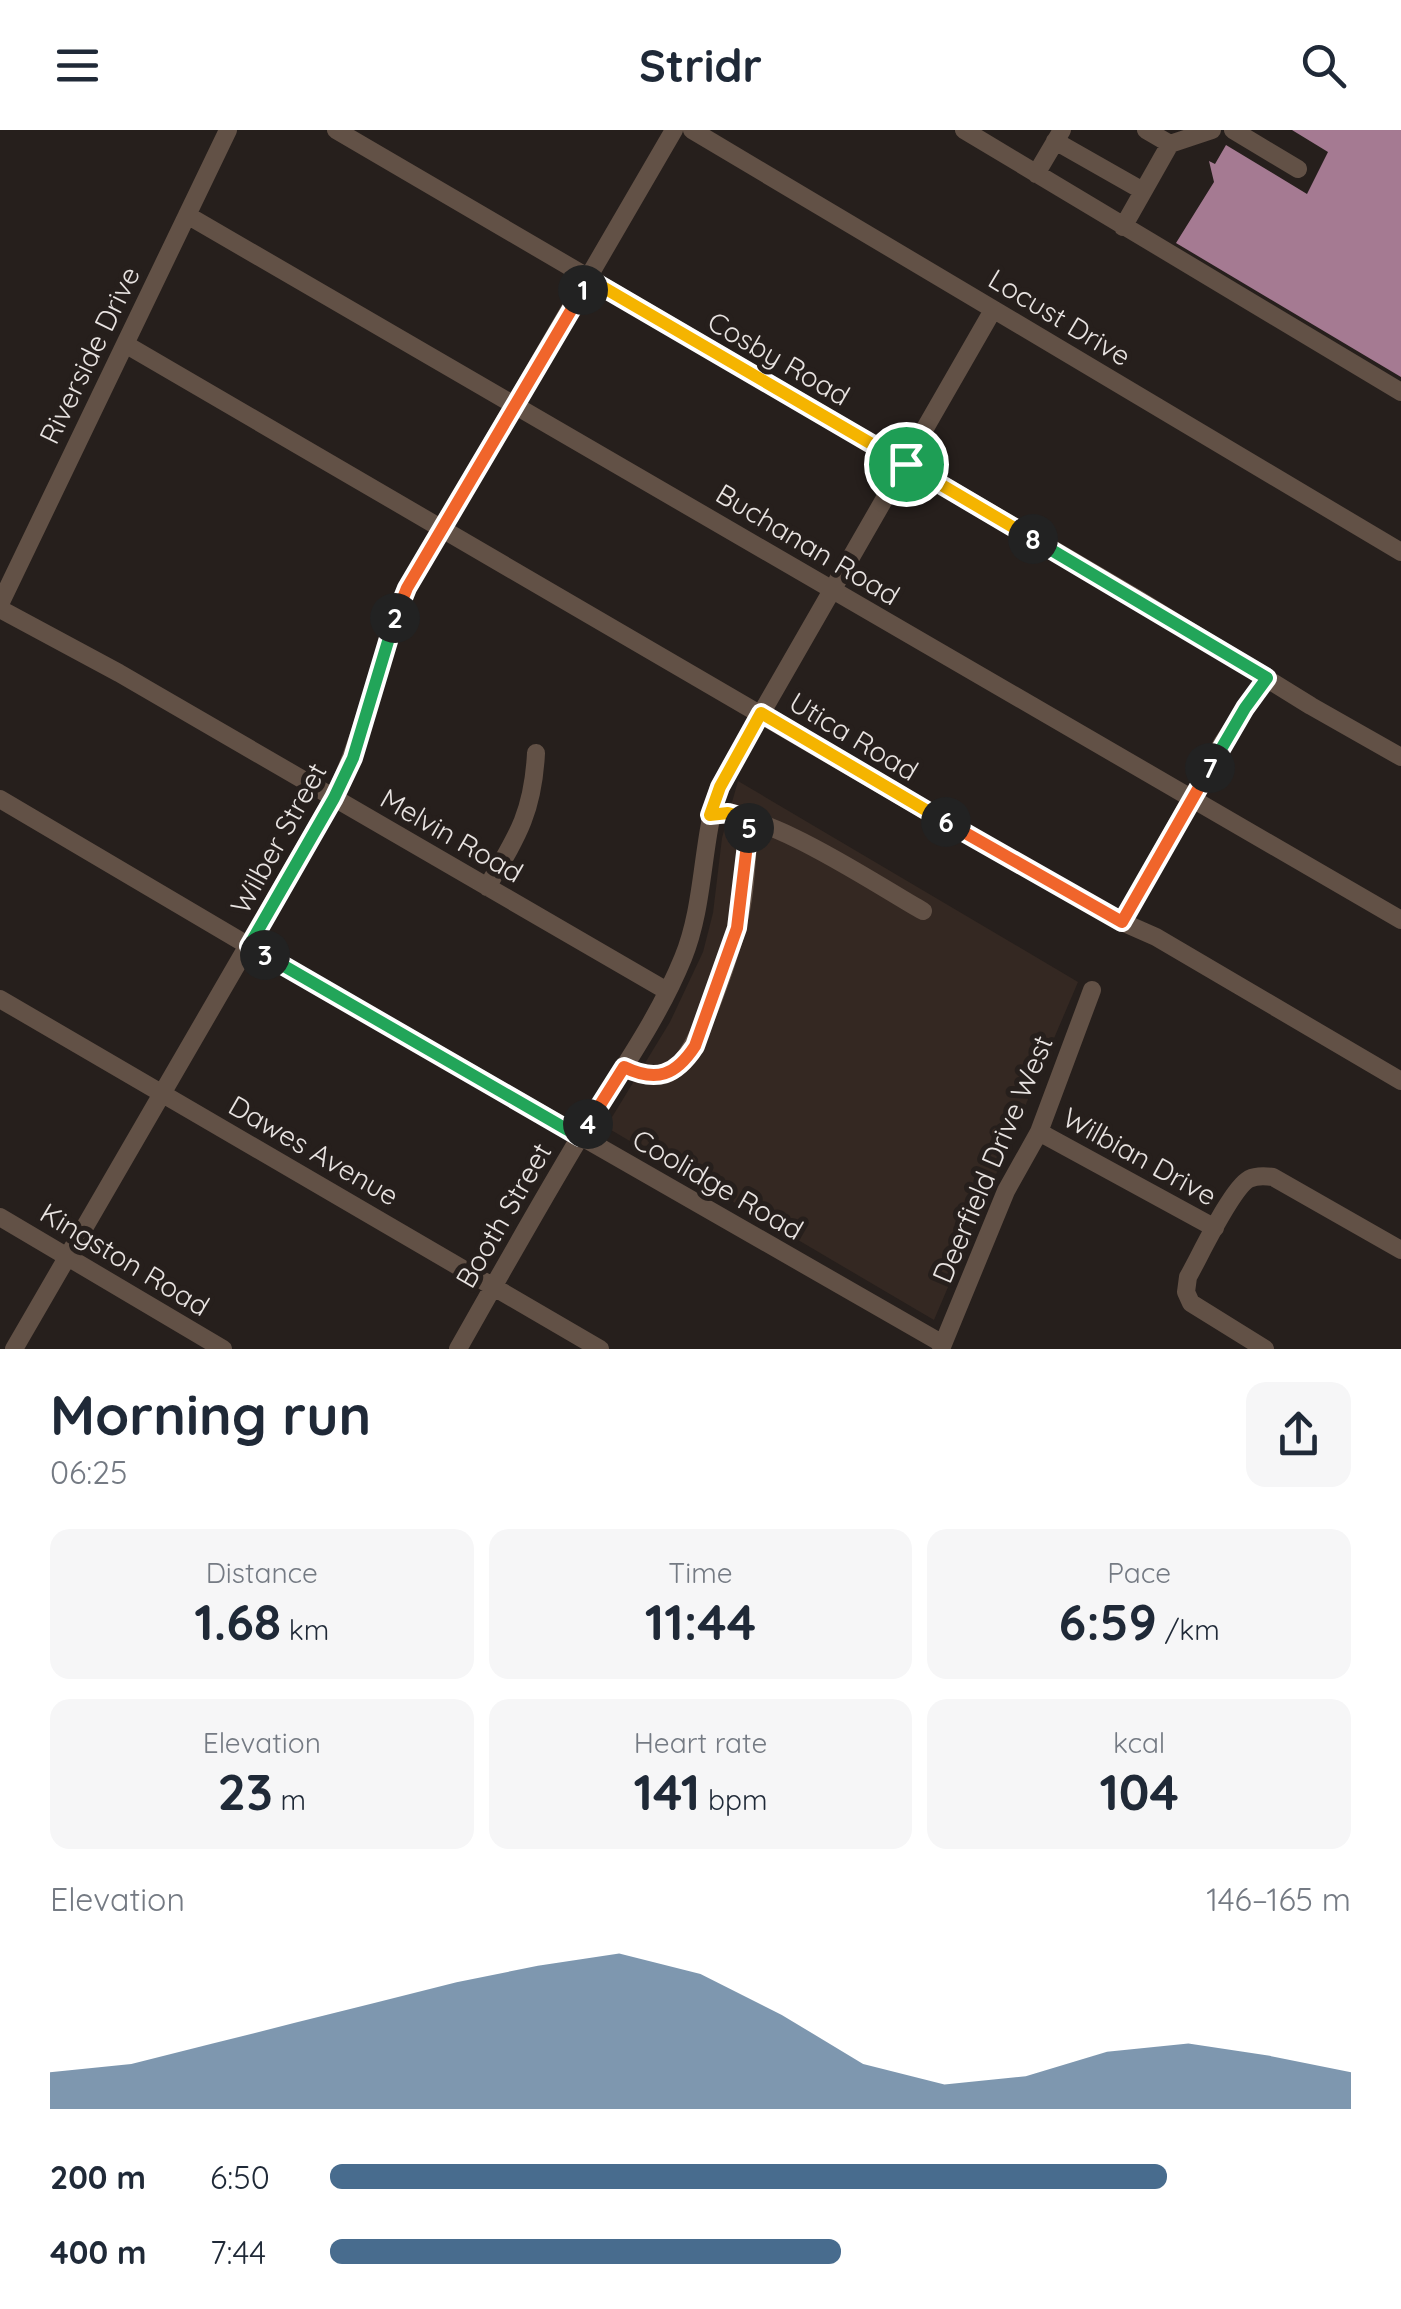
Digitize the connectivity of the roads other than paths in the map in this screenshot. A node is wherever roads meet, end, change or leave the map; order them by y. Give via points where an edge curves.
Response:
1 (228, 130) edge
2 (336, 130) edge
3 (674, 130) edge
4 (692, 130) edge
5 (964, 130) edge
6 (1146, 130) edge
7 (1212, 130) edge
8 (1232, 130) edge
9 (1058, 136) edge
10 (1170, 144) junction
11 (1298, 169) dead end
12 (1036, 174) junction
13 (1143, 191) junction
14 (188, 215) junction
15 (1122, 227) junction
16 (589, 279) junction
17 (994, 310) junction
18 (125, 344) junction
19 (1401, 392) edge
20 (514, 404) junction
21 (906, 464) junction
22 (443, 528) junction
23 (1401, 552) edge
24 (832, 589) junction
25 (0, 607) edge
26 (1267, 678) junction
27 (761, 713) junction
28 (536, 753) dead end
29 (1401, 757) edge
30 (334, 798) junction
31 (1194, 798) junction
32 (0, 799) edge
33 (710, 815) junction
34 (750, 819) junction
35 (487, 887) junction
36 (923, 911) dead end
37 (1401, 920) edge
38 (1122, 922) junction
39 (249, 946) junction
40 (1092, 990) dead end
41 (667, 991) junction
42 (0, 999) edge
43 (624, 1067) junction
44 (1401, 1080) edge
45 (162, 1094) junction
46 (1039, 1132) junction
47 (580, 1137) junction
48 (0, 1217) edge
49 (1216, 1228) junction
50 (1401, 1250) edge
51 (68, 1257) junction
52 (493, 1287) junction
53 (942, 1347) edge
54 (14, 1349) edge
55 (222, 1349) edge
56 (458, 1349) edge
57 (600, 1349) edge
58 (1265, 1349) edge

1 - 14 street, Riverside Drive
2 - 16 street, Cosby Road
3 - 16 street, Wilber Street
4 - 17 street, Locust Drive
5 - 12 street
6 - 10 street
7 - 10 street
8 - 11 street
9 - 12 street
9 - 13 street
10 - 13 street
12 - 15 street
13 - 15 street
14 - 18 street, Riverside Drive
14 - 20 street, Buchanan Road
15 - 19 street
16 - 20 street, Wilber Street
16 - 21 street, Cosby Road
17 - 21 street, Booth Street
17 - 23 street, Locust Drive
18 - 22 street, Utica Road
18 - 25 street, Riverside Drive
20 - 22 street, Wilber Street
20 - 24 street, Buchanan Road
21 - 24 street, Booth Street
21 - 26 street, Cosby Road
22 - 27 street, Utica Road
22 - 30 street, Wilber Street via 388,634 353,758
24 - 27 street, Booth Street
24 - 31 street, Buchanan Road
25 - 30 street, Melvin Road
26 - 29 street, Cosby Road
26 - 31 street
27 - 33 street, Booth Street
27 - 38 street, Utica Road
28 - 35 street via 528,814
30 - 35 street, Melvin Road
30 - 39 street, Wilber Street
31 - 37 street, Buchanan Road
31 - 38 street
32 - 39 street, Coolidge Road
33 - 34 street
33 - 41 street, Booth Street via 694,922
34 - 36 street
34 - 43 street via 737,928 695,1046 667,1074
35 - 41 street, Melvin Road
38 - 44 street, Utica Road
39 - 45 street, Wilber Street
39 - 47 street, Coolidge Road
40 - 46 street, Deerfield Drive West
41 - 43 street, Booth Street
42 - 45 street, Dawes Avenue
43 - 47 street, Booth Street
45 - 51 street, Wilber Street
45 - 52 street, Dawes Avenue
46 - 49 street, Wilbian Drive
46 - 53 street, Deerfield Drive West via 1006,1192
47 - 52 street, Booth Street
47 - 53 street, Coolidge Road
48 - 51 street, Kingston Road
49 - 50 street via 1235,1194 1262,1176
49 - 58 street via 1188,1276 1190,1303
51 - 54 street, Wilber Street
51 - 55 street, Kingston Road
52 - 56 street, Booth Street
52 - 57 street, Dawes Avenue

